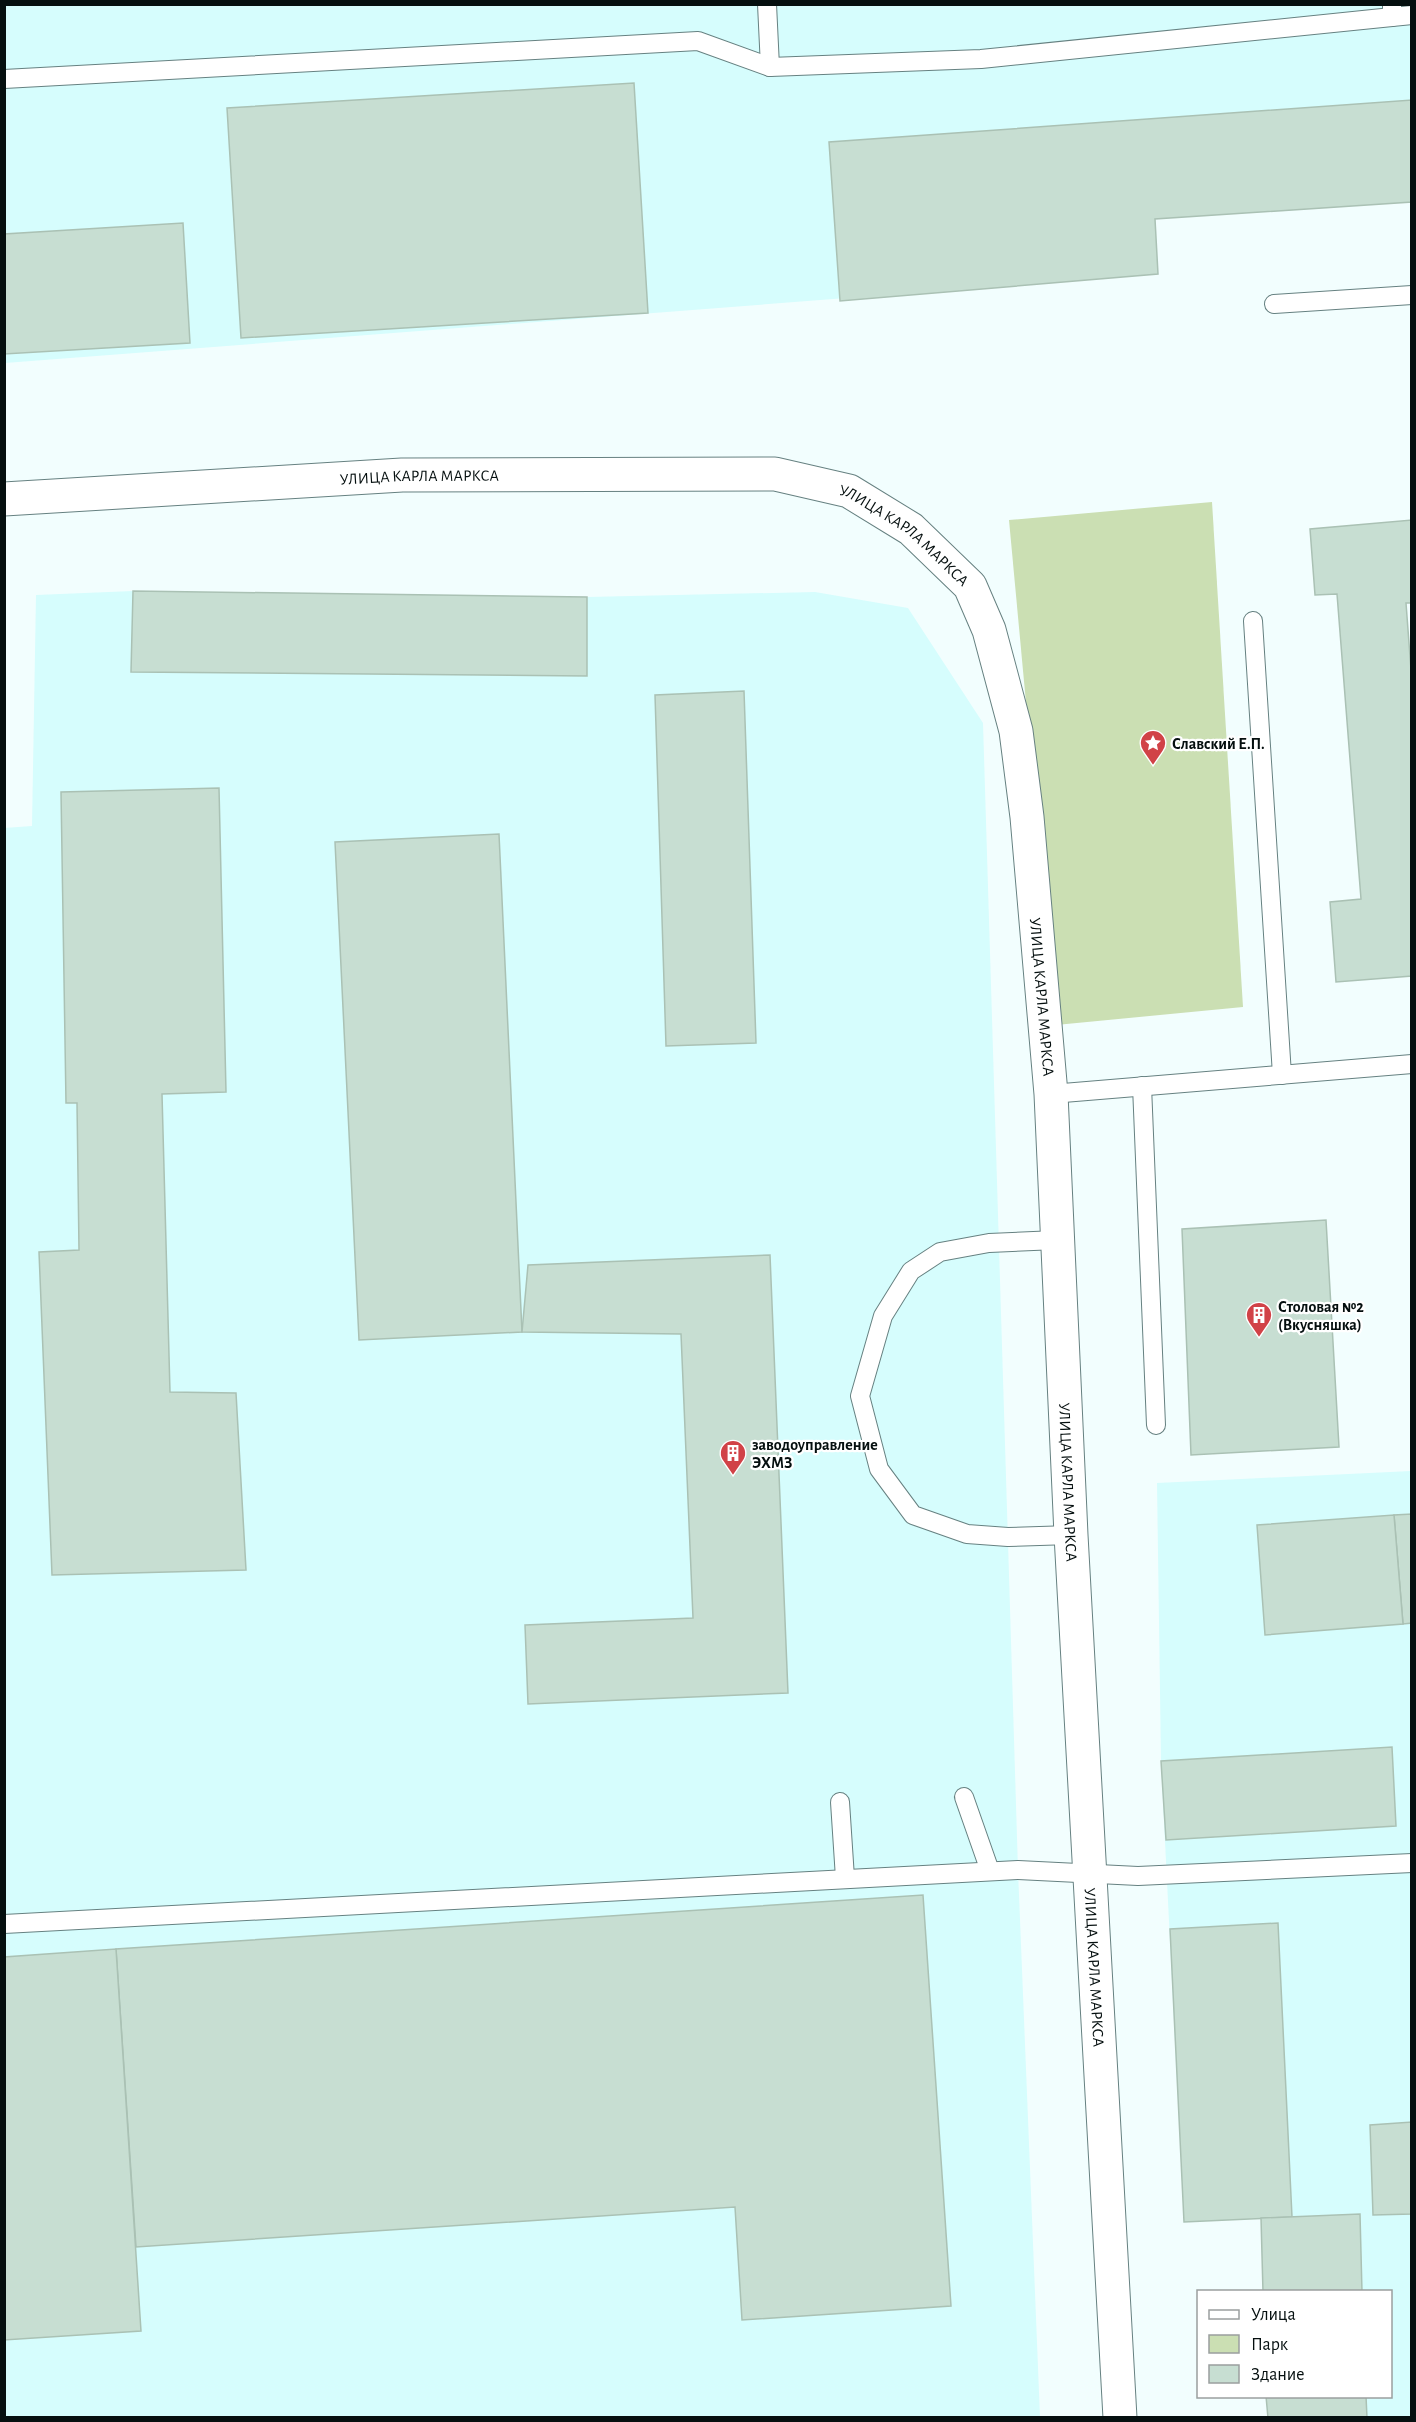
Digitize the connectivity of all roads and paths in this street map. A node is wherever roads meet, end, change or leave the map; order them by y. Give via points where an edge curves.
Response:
1 (767, 4) edge
2 (1392, 11) edge
3 (1412, 15) edge
4 (770, 67) junction
5 (4, 79) edge
6 (1412, 295) edge
7 (1274, 304) dead end
8 (4, 499) edge
9 (1253, 621) dead end
10 (1412, 1064) edge
11 (1282, 1075) junction
12 (1142, 1086) junction
13 (1051, 1094) junction
14 (1057, 1240) junction
15 (1156, 1425) dead end
16 (1071, 1535) junction
17 (964, 1797) dead end
18 (840, 1802) dead end
19 (1412, 1863) edge
20 (990, 1871) junction
21 (1090, 1874) junction
22 (845, 1878) junction
23 (4, 1924) edge
24 (1120, 2418) edge

1 - 4 lane
2 - 3 lane
2 - 4 lane via 981,59
4 - 5 lane via 698,41
6 - 7 lane
8 - 13 street, УЛИЦА КАРЛА МАРКСА via 414,475 775,474 849,491 911,530 970,586 989,630 1016,731
9 - 11 lane
10 - 11 lane
11 - 12 lane
12 - 13 lane
12 - 15 lane
13 - 14 street, УЛИЦА КАРЛА МАРКСА
14 - 16 street, УЛИЦА КАРЛА МАРКСА
14 - 16 lane via 989,1243 940,1252 911,1271 883,1316 860,1396 879,1469 913,1515 967,1534
16 - 21 street, УЛИЦА КАРЛА МАРКСА
17 - 20 lane
18 - 22 lane
19 - 21 lane via 1138,1876
20 - 21 lane
20 - 22 lane
21 - 24 street, УЛИЦА КАРЛА МАРКСА
22 - 23 lane

